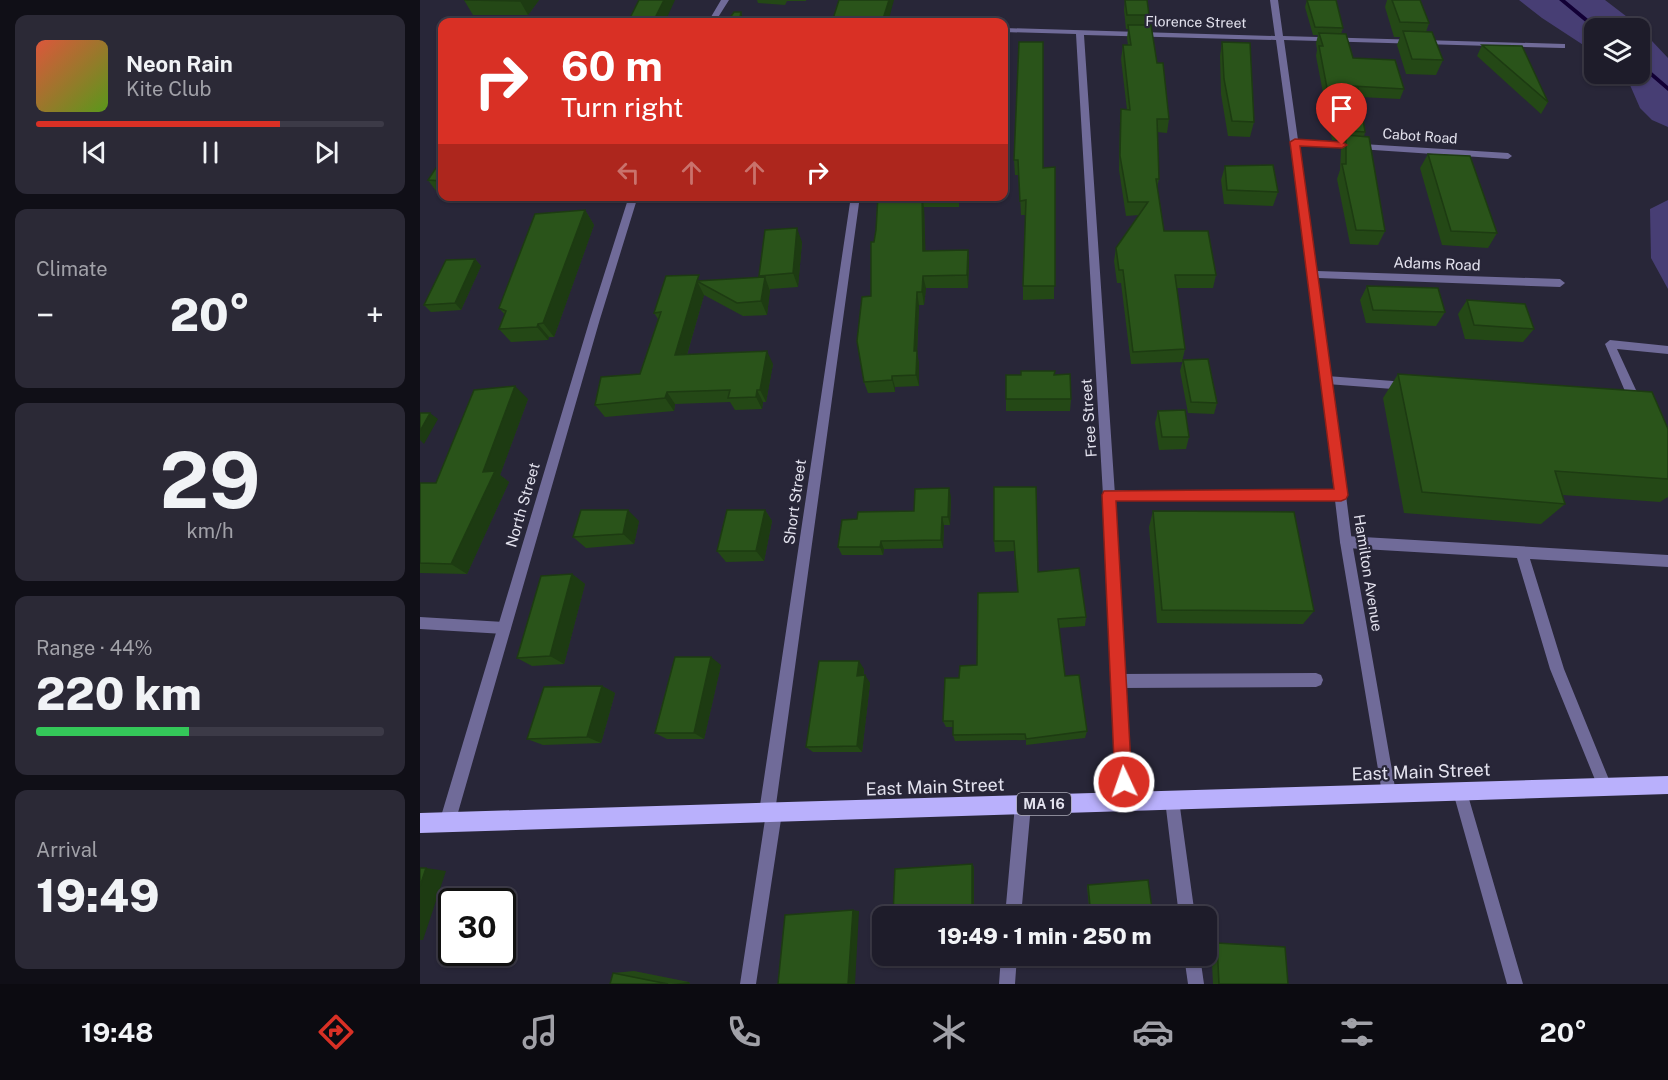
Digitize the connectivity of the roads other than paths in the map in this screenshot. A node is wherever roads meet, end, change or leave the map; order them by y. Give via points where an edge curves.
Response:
1 (725, 0) edge
2 (1274, 0) edge
3 (714, 18) edge
4 (1008, 30) edge
5 (1080, 32) junction
6 (1280, 37) junction
7 (1562, 46) dead end
8 (1295, 142) junction
9 (1508, 156) dead end
10 (632, 201) edge
11 (855, 201) edge
12 (1313, 274) junction
13 (1560, 283) dead end
14 (1668, 350) edge
15 (1327, 380) junction
16 (1422, 387) edge
17 (1633, 408) edge
18 (1109, 495) junction
19 (1341, 495) junction
20 (1346, 542) junction
21 (1522, 554) junction
22 (1668, 561) edge
23 (420, 623) edge
24 (504, 628) junction
25 (1316, 680) dead end
26 (1119, 681) junction
27 (1668, 785) edge
28 (1605, 787) junction
29 (1460, 792) junction
30 (1389, 793) junction
31 (1172, 800) junction
32 (1125, 802) junction
33 (1023, 805) junction
34 (771, 812) junction
35 (447, 823) junction
36 (420, 824) edge
37 (1014, 906) edge
38 (1186, 906) edge
39 (1008, 966) edge
40 (1193, 966) edge
41 (748, 984) edge
42 (1007, 984) edge
43 (1196, 984) edge
44 (1515, 984) edge

1 - 3 street
2 - 6 street, Hamilton Avenue
4 - 5 street, Florence Street
5 - 6 street, Florence Street
5 - 18 street, Free Street
6 - 7 street, Florence Street
6 - 8 street, Hamilton Avenue
8 - 9 street, Cabot Road
8 - 12 street, Hamilton Avenue
10 - 24 street, North Street
11 - 34 street, Short Street
12 - 13 street, Adams Road
12 - 15 street, Hamilton Avenue
14 - 17 street via 1610,344
15 - 16 street
15 - 19 street, Hamilton Avenue
18 - 19 street
18 - 26 street, Free Street
19 - 20 street, Hamilton Avenue
20 - 21 street
20 - 30 street, Hamilton Avenue
21 - 22 street
21 - 28 street via 1557,669
23 - 24 street
24 - 35 street, North Street
25 - 26 street
26 - 32 street, Free Street
27 - 28 main road, East Main Street / MA 16
28 - 29 main road, East Main Street / MA 16
29 - 30 main road, East Main Street / MA 16
29 - 44 street
30 - 31 main road, East Main Street / MA 16
31 - 32 main road, East Main Street / MA 16
31 - 38 street
32 - 33 main road, East Main Street / MA 16
33 - 34 main road, East Main Street / MA 16
33 - 37 street
34 - 35 main road, East Main Street / MA 16
34 - 41 street, Short Street
35 - 36 main road, East Main Street / MA 16
39 - 42 street
40 - 43 street

